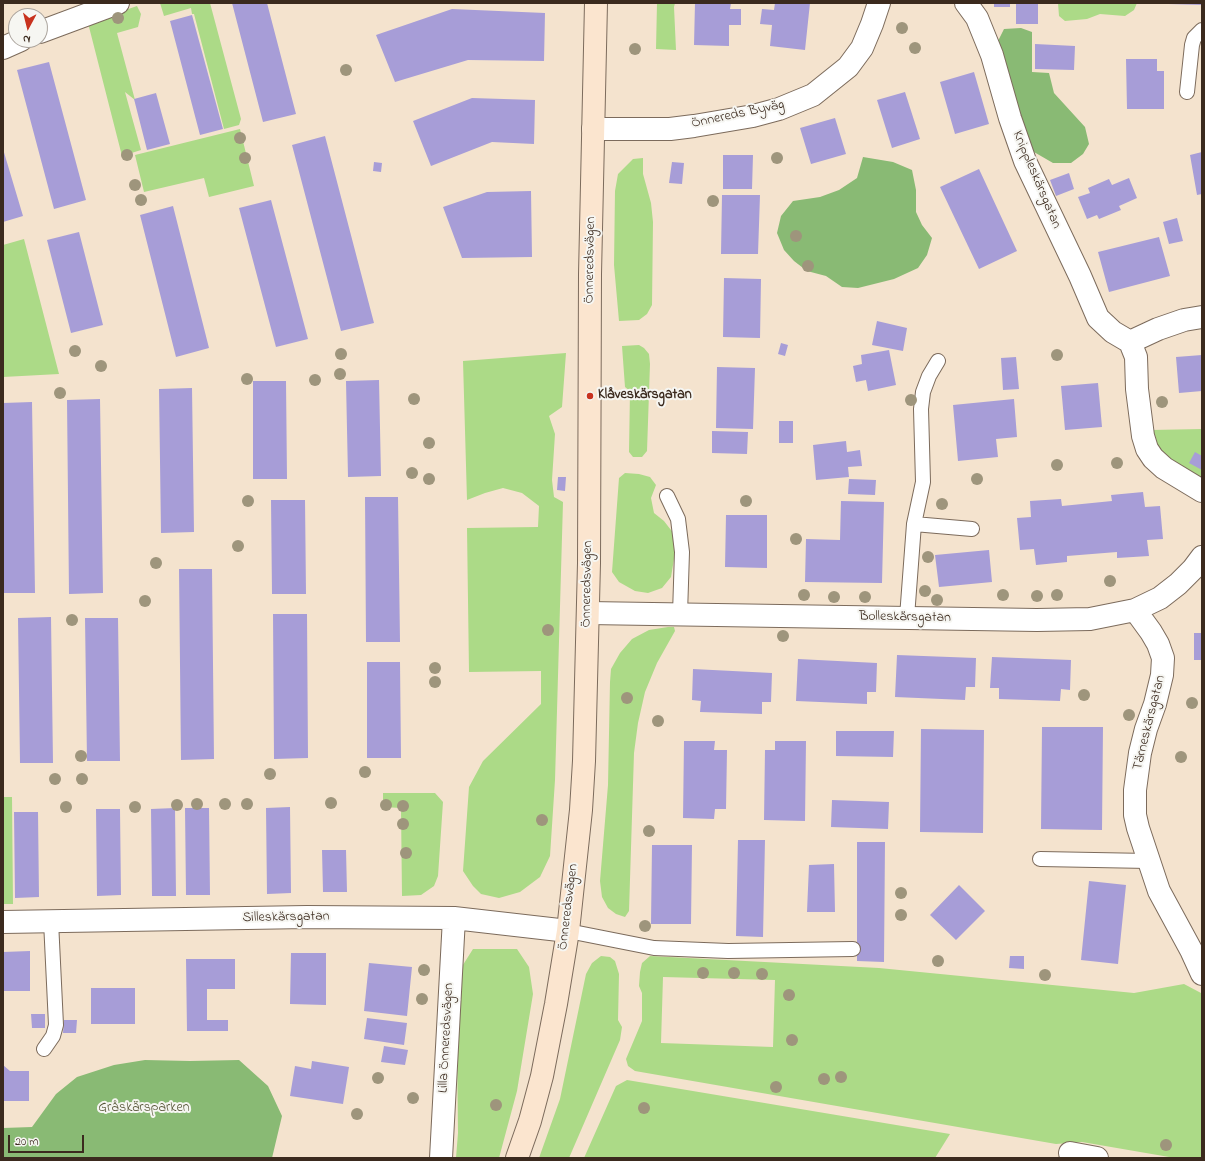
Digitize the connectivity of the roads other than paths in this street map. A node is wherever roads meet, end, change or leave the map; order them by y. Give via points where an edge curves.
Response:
1 (118, 3) edge
2 (596, 3) edge
3 (879, 3) edge
4 (966, 3) edge
5 (48, 29) edge
6 (1202, 30) edge
7 (1187, 92) dead end
8 (593, 129) junction
9 (1202, 317) edge
10 (1130, 342) junction
11 (938, 361) dead end
12 (1202, 491) edge
13 (667, 496) dead end
14 (914, 524) junction
15 (972, 529) dead end
16 (1202, 557) edge
17 (1136, 610) junction
18 (588, 612) junction
19 (680, 614) junction
20 (907, 618) junction
21 (1040, 859) dead end
22 (1149, 861) junction
23 (454, 918) junction
24 (51, 921) junction
25 (3, 922) edge
26 (568, 931) junction
27 (853, 949) dead end
28 (1202, 974) edge
29 (44, 1049) dead end
30 (1070, 1153) dead end
31 (441, 1158) edge
32 (517, 1158) edge
33 (1097, 1158) edge

1 - 5 street
2 - 8 street, Önneredsvägen
3 - 8 street, Önnereds Byväg via 862,48 848,67 814,95 779,109 752,116 694,126 670,129
4 - 10 street, Knippleskärsgatan via 978,18 992,55 1025,161 1098,318 1113,332
6 - 7 lane via 1194,38 1192,46
8 - 18 street, Önneredsvägen
9 - 10 street via 1158,329
10 - 12 street via 1136,357 1137,389 1146,449 1164,468
11 - 14 lane via 923,392 921,433 924,482
13 - 19 lane via 678,519 682,552
14 - 15 lane
14 - 20 lane
16 - 17 street, Bolleskärsgatan via 1178,584 1160,598
17 - 20 street, Bolleskärsgatan via 1090,618 1037,620
17 - 22 street, Tärneskärsgatan via 1158,644 1163,658 1155,704 1140,753 1135,790 1135,815
18 - 19 street, Bolleskärsgatan
18 - 26 street, Önneredsvägen via 581,810
19 - 20 street, Bolleskärsgatan
21 - 22 lane
22 - 28 street, Tärneskärsgatan via 1159,891
23 - 24 street, Silleskärsgatan via 307,917
23 - 26 street, Silleskärsgatan
23 - 31 street, Lilla Önneredsvägen
24 - 25 street, Silleskärsgatan
24 - 29 lane via 56,1025 53,1036
26 - 27 lane via 654,948
26 - 32 street, Önneredsvägen via 548,1049 530,1121
30 - 33 street

